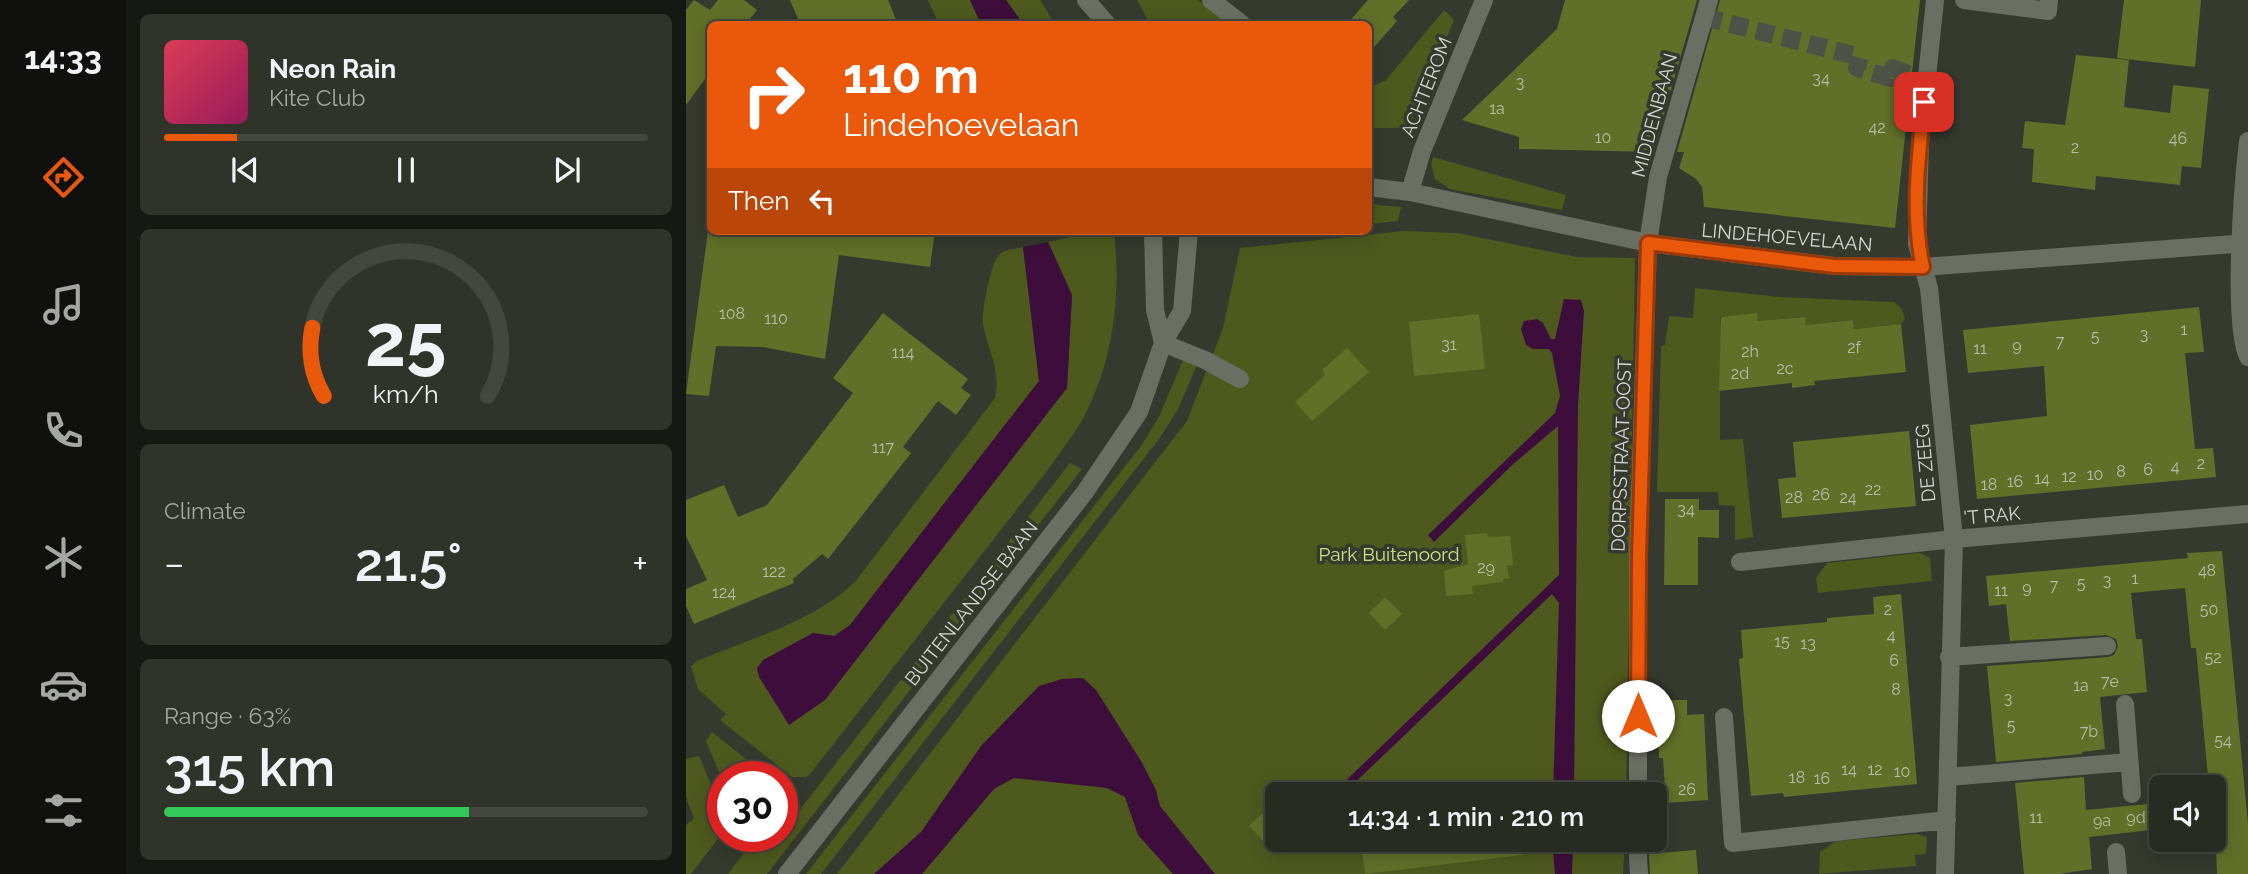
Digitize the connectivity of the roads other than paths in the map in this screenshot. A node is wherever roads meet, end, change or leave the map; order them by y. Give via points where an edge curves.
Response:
1 (1212, 0) edge
2 (1484, 0) edge
3 (1709, 0) edge
4 (1935, 0) edge
5 (1964, 0) edge
6 (2049, 0) edge
7 (1088, 2) edge
8 (1095, 21) edge
9 (1104, 21) edge
10 (1238, 21) edge
11 (2248, 141) edge
12 (1372, 187) edge
13 (1410, 192) junction
14 (1153, 235) edge
15 (1189, 235) edge
16 (1648, 243) junction
17 (2245, 243) edge
18 (1923, 267) junction
19 (1163, 343) junction
20 (2248, 357) edge
21 (1240, 379) dead end
22 (2248, 514) edge
23 (1954, 539) junction
24 (1740, 562) dead end
25 (2107, 646) dead end
26 (1949, 657) junction
27 (2125, 704) dead end
28 (1724, 717) dead end
29 (2129, 762) junction
30 (1948, 777) junction
31 (1638, 782) edge
32 (2132, 794) dead end
33 (1947, 820) junction
34 (1638, 852) edge
35 (2116, 852) dead end
36 (787, 874) edge
37 (1639, 874) edge
38 (1945, 874) edge
39 (2118, 874) edge

1 - 10 street
2 - 13 street, ACHTEROM via 1422,150
3 - 16 street, MIDDENBAAN via 1658,177
4 - 18 street, DE ZEEG via 1923,39 1917,244
5 - 6 street via 2048,10
7 - 8 street
7 - 9 street
11 - 17 street via 2242,186
12 - 13 street, LINDEHOEVELAAN
13 - 16 street, LINDEHOEVELAAN
14 - 19 street via 1155,310
15 - 19 street, BUITENLANDSE BAAN via 1182,311
16 - 18 street, LINDEHOEVELAAN via 1834,266
16 - 31 street, DORPSSTRAAT-OOST
17 - 18 street, LINDEHOEVELAAN
17 - 20 street via 2241,302
18 - 23 street, DE ZEEG via 1931,302
19 - 21 street
19 - 36 street, BUITENLANDSE BAAN via 1139,412 1085,492
22 - 23 street, 'T RAK
23 - 24 street, 'T RAK
23 - 26 street, DE ZEEG
25 - 26 street
26 - 30 street, DE ZEEG
27 - 29 street
28 - 33 street via 1733,843
29 - 30 street
29 - 32 street
30 - 33 street, DE ZEEG
33 - 38 street, DE ZEEG
34 - 37 street
35 - 39 street

